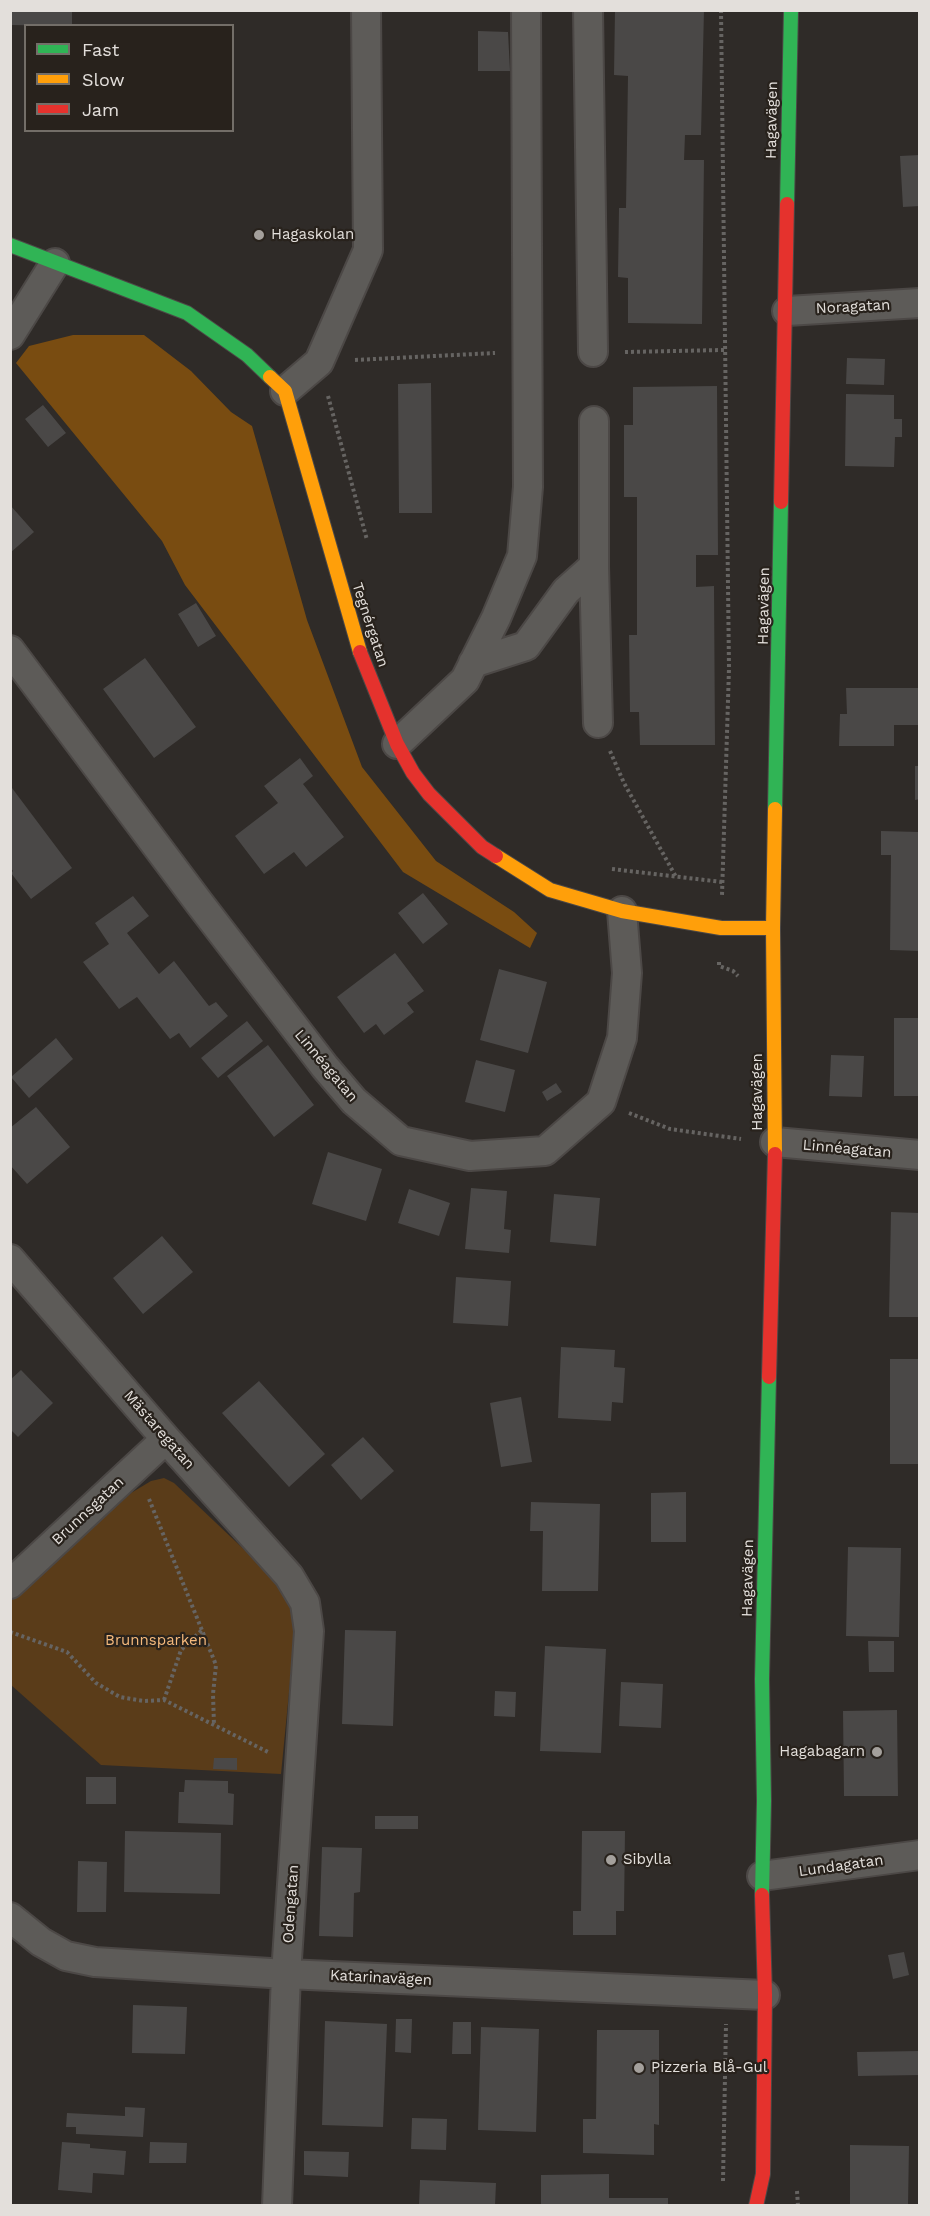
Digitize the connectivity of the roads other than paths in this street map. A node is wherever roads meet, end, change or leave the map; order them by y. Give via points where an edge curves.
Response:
1 (366, 10) edge
2 (526, 10) edge
3 (588, 10) edge
4 (791, 10) edge
5 (10, 245) edge
6 (55, 263) junction
7 (920, 303) edge
8 (787, 311) junction
9 (10, 335) edge
10 (592, 352) dead end
11 (285, 392) junction
12 (594, 421) dead end
13 (594, 566) junction
14 (10, 650) edge
15 (473, 663) junction
16 (598, 723) road end
17 (397, 744) junction
18 (622, 911) junction
19 (773, 928) junction
20 (775, 1142) junction
21 (920, 1155) edge
22 (10, 1259) edge
23 (166, 1438) junction
24 (10, 1584) edge
25 (305, 1603) joint
26 (920, 1855) edge
27 (762, 1876) junction
28 (10, 1917) edge
29 (286, 1974) junction
30 (765, 1995) junction
31 (763, 2174) junction
32 (277, 2205) edge
33 (756, 2205) edge
34 (772, 2205) edge

1 - 11 street via 368,250 319,362
2 - 15 street via 528,487 522,556
3 - 10 street
4 - 8 street, Hagavägen
5 - 6 street, Tegnérgatan
6 - 9 street
6 - 11 street, Tegnérgatan via 187,313 247,355
7 - 8 street, Noragatan
8 - 19 street, Hagavägen
11 - 17 street, Tegnérgatan via 362,658
12 - 13 street
13 - 15 street via 566,591 526,646
13 - 16 street
14 - 18 street, Linnéagatan via 326,1067 354,1101 401,1141 470,1156 545,1151 601,1102 622,1038 627,973
15 - 17 street via 465,680
17 - 18 street, Tegnérgatan via 429,794 482,847 550,890
18 - 19 street, Tegnérgatan via 721,928
19 - 20 street, Hagavägen
20 - 21 street, Linnéagatan
20 - 27 street, Hagavägen via 762,1679
22 - 23 street, Mästaregatan
23 - 24 street, Brunnsgatan
23 - 25 street, Mästaregatan via 290,1576
25 - 29 street, Odengatan via 309,1631
26 - 27 street, Lundagatan
27 - 30 street, Hagavägen
28 - 29 street, Katarinavägen via 66,1956 95,1962
29 - 30 street, Katarinavägen
29 - 32 street, Odengatan
30 - 31 street, Hagavägen
31 - 33 street, Hagavägen
31 - 34 street, Hagavägen

